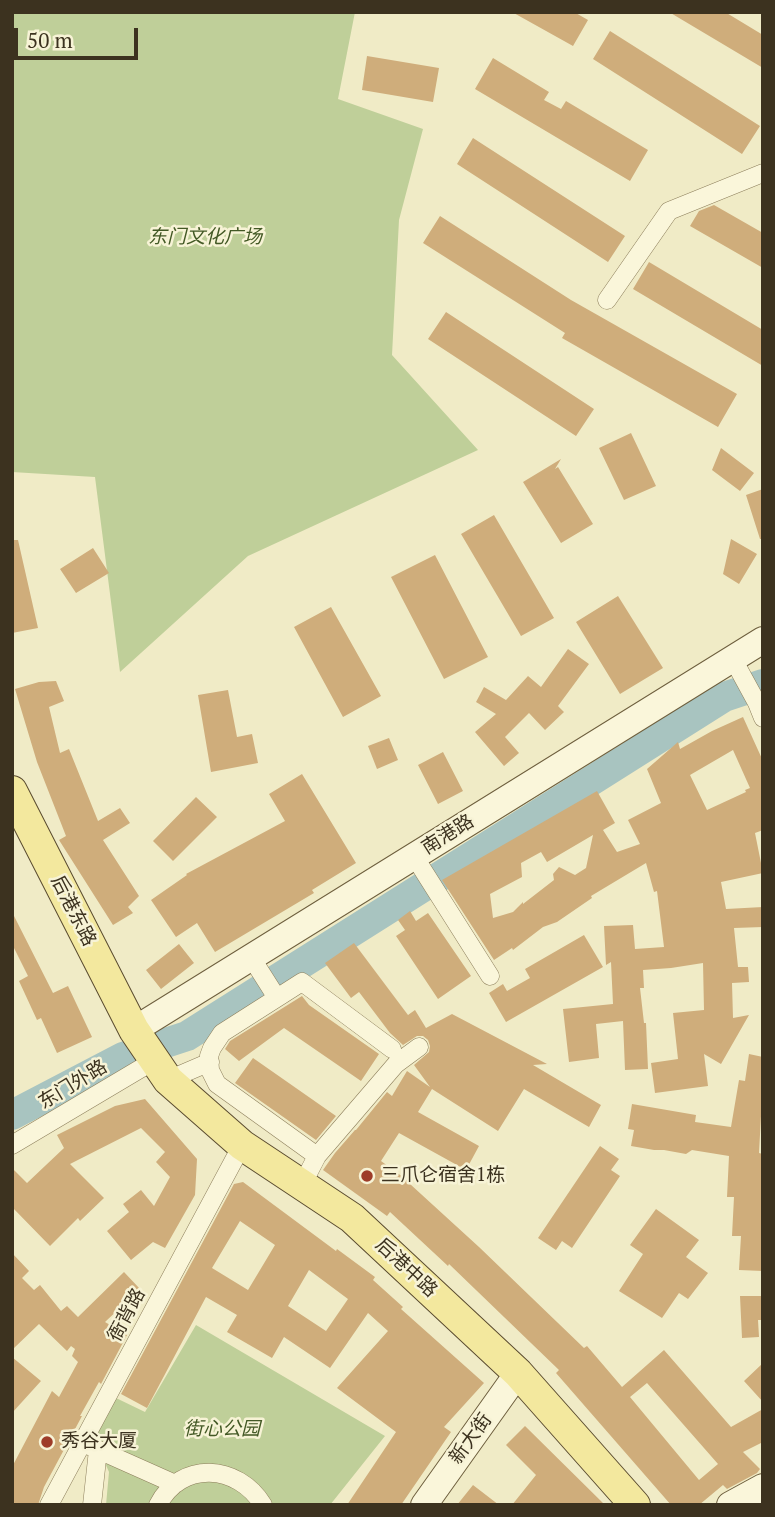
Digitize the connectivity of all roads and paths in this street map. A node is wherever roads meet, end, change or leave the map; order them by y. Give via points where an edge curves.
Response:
1 (763, 173) edge
2 (607, 300) dead end
3 (763, 640) edge
4 (733, 659) junction
5 (761, 707) edge
6 (12, 791) edge
7 (415, 856) junction
8 (252, 957) junction
9 (489, 976) dead end
10 (276, 999) junction
11 (134, 1030) junction
12 (419, 1047) dead end
13 (392, 1049) dead end
14 (210, 1062) junction
15 (159, 1066) junction
16 (12, 1145) edge
17 (242, 1145) junction
18 (317, 1156) junction
19 (302, 1185) junction
20 (518, 1373) junction
21 (90, 1446) junction
22 (175, 1484) junction
23 (763, 1487) edge
24 (49, 1505) edge
25 (92, 1505) edge
26 (159, 1505) edge
27 (263, 1505) edge
28 (424, 1505) edge
29 (635, 1505) edge
30 (730, 1505) edge

1 - 2 street via 669,211
3 - 4 street, 南港路
4 - 5 street
4 - 7 street, 南港路
6 - 11 main road, 后港东路
7 - 8 street, 南港路
7 - 9 street
8 - 10 street
8 - 11 street, 南港路
10 - 13 street via 302,982
10 - 14 street via 222,1033 212,1048
11 - 15 main road, 后港东路
12 - 18 street via 396,1064
14 - 15 street, 东门外路
14 - 18 street via 217,1084
15 - 16 street, 东门外路
15 - 17 main road, 后港中路
17 - 19 main road, 后港中路
17 - 21 street, 衙背路
18 - 19 street
19 - 20 main road, 后港中路 via 352,1218
20 - 28 street, 新大街
20 - 29 main road, 后港中路
21 - 22 street
21 - 24 street, 衙背路
21 - 25 street
22 - 26 street
22 - 27 street via 196,1474 219,1473 241,1481
23 - 30 street

